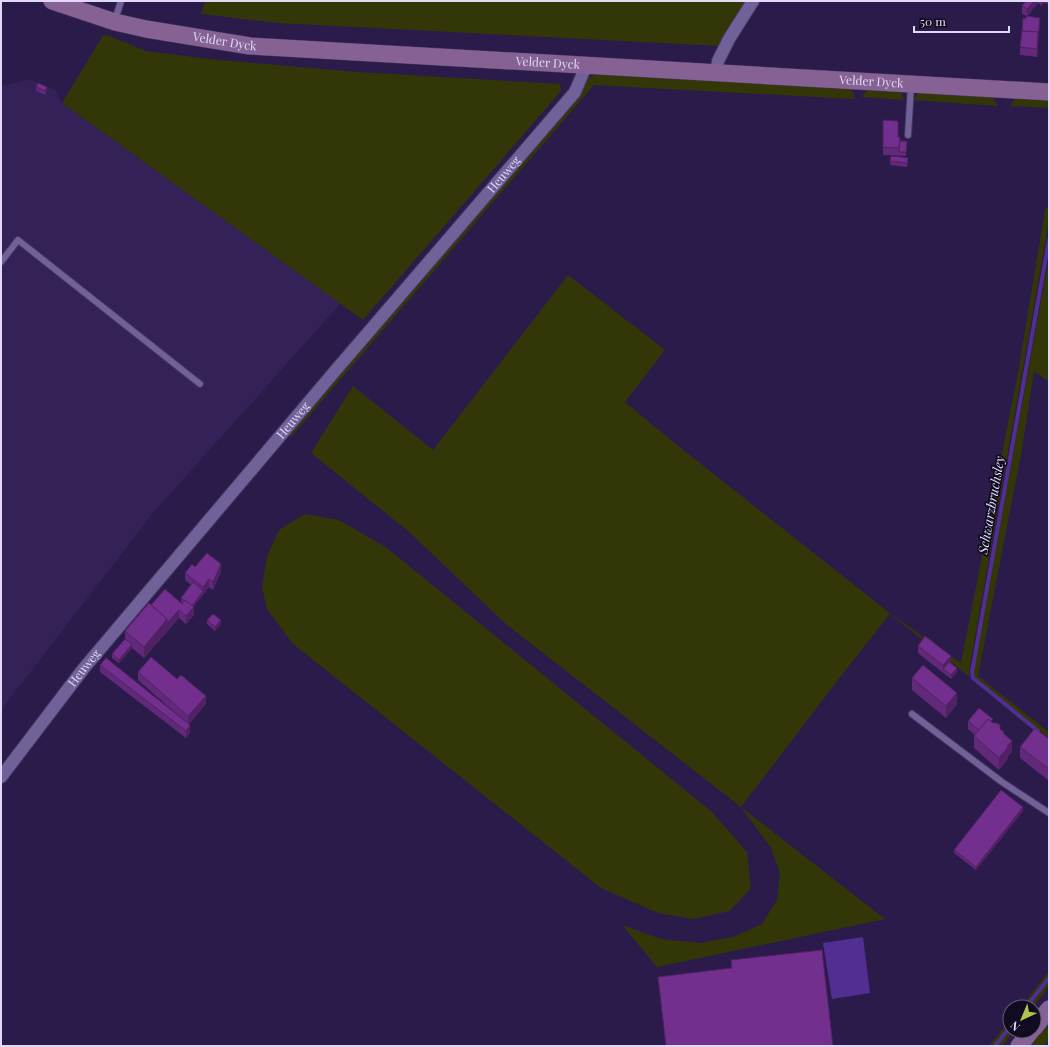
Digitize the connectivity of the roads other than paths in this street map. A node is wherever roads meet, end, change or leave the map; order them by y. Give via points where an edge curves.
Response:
1 (52, 1) edge
2 (121, 1) edge
3 (753, 1) edge
4 (115, 22) junction
5 (586, 66) junction
6 (716, 74) junction
7 (911, 84) junction
8 (1049, 92) edge
9 (908, 134) dead end
10 (1, 262) edge
11 (200, 384) dead end
12 (912, 714) dead end
13 (1, 777) edge
14 (1049, 813) edge
15 (1049, 1009) edge
16 (1042, 1018) edge

1 - 4 main road, Velder Dyck
2 - 4 lane
3 - 6 street via 726,44 718,61
4 - 5 main road, Velder Dyck via 250,46
5 - 6 main road, Velder Dyck
5 - 13 street, Heuweg via 575,92 84,668
6 - 7 main road, Velder Dyck
7 - 8 main road, Velder Dyck
7 - 9 lane
10 - 11 lane via 18,240
12 - 14 lane via 1002,782
15 - 16 main road

